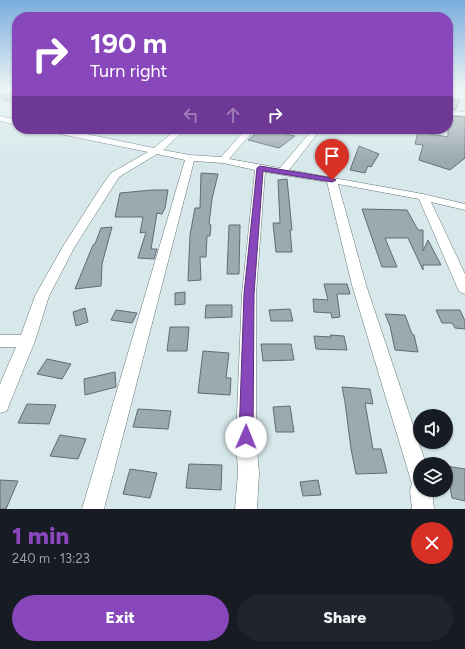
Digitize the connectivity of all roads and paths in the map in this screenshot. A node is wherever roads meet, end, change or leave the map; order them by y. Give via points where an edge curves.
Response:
1 (454, 113) edge
2 (465, 114) edge
3 (0, 118) edge
4 (12, 122) edge
5 (74, 134) edge
6 (176, 134) edge
7 (246, 134) edge
8 (313, 134) edge
9 (156, 151) junction
10 (190, 158) junction
11 (223, 160) junction
12 (260, 168) junction
13 (283, 171) junction
14 (332, 180) junction
15 (423, 197) junction
16 (465, 207) edge
17 (465, 289) edge
18 (0, 341) edge
19 (28, 341) junction
20 (0, 405) edge
21 (414, 457) edge
22 (421, 497) edge
23 (93, 509) edge
24 (246, 509) edge
25 (422, 509) edge

1 - 2 street
3 - 4 street
5 - 9 street
6 - 9 street
7 - 11 street
8 - 13 street
9 - 10 street
9 - 19 street via 115,175 103,192 42,296
10 - 11 street
10 - 23 street
11 - 12 street
12 - 13 street
12 - 24 street via 249,294 246,437 249,482
13 - 14 street
14 - 15 street
14 - 21 street via 360,285
15 - 16 street
15 - 17 street
18 - 19 street
19 - 20 street
22 - 25 street

